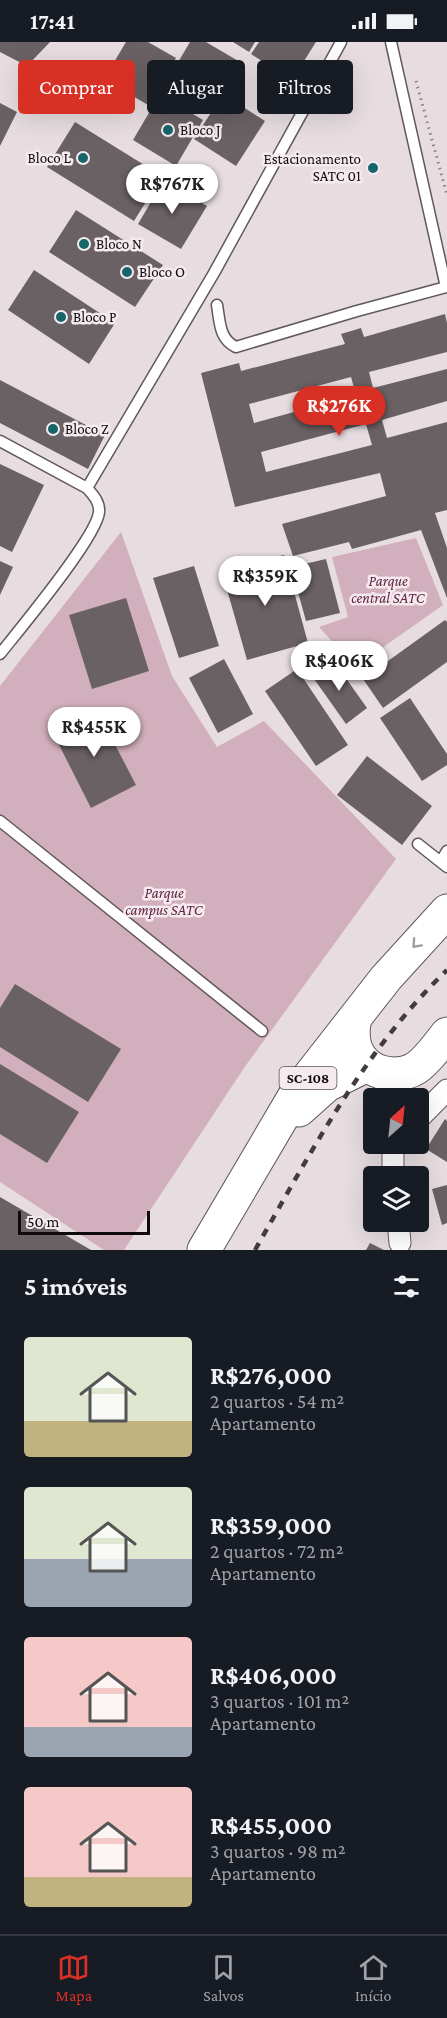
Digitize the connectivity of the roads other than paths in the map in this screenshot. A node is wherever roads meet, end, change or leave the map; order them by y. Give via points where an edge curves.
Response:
1 (341, 42) edge
2 (391, 42) edge
3 (447, 287) edge
4 (217, 305) dead end
5 (0, 441) edge
6 (87, 488) junction
7 (0, 654) edge
8 (0, 821) edge
9 (418, 844) dead end
10 (447, 851) edge
11 (444, 864) edge
12 (447, 911) edge
13 (355, 1018) junction
14 (262, 1031) dead end
15 (445, 1037) edge
16 (379, 1079) edge
17 (447, 1090) edge
18 (429, 1108) edge
19 (268, 1142) junction
20 (399, 1232) edge
21 (400, 1244) dead end
22 (204, 1250) edge

1 - 6 lane via 214,273
2 - 3 lane
3 - 4 lane via 236,347 222,336
5 - 6 lane
6 - 7 lane via 96,499 99,513 87,541
8 - 14 lane
9 - 11 lane
10 - 11 lane
12 -> 13 main road
13 - 16 main road via 354,1044
13 - 19 main road, SC-108 via 297,1092
15 - 16 main road via 416,1068
16 - 19 main road, SC-108 via 327,1085
17 - 18 street
19 - 22 main road, SC-108
20 - 21 street

